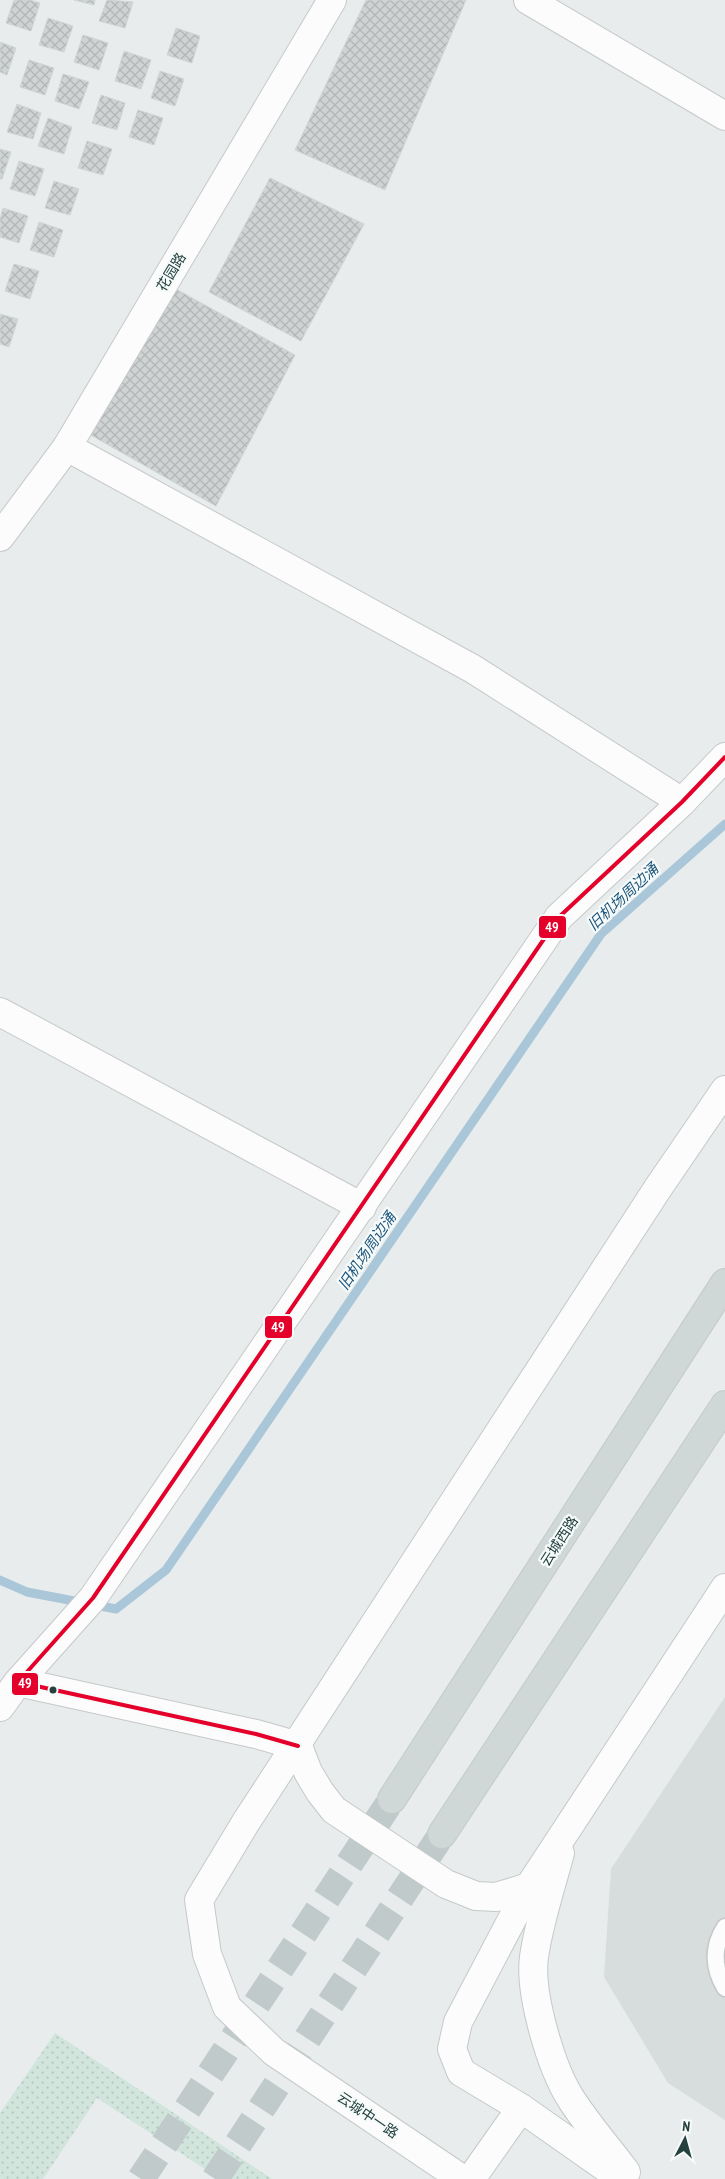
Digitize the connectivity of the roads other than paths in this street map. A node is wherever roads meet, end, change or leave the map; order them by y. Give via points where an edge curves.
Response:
1 (332, 0) edge
2 (528, 0) edge
3 (725, 116) edge
4 (68, 447) junction
5 (0, 537) edge
6 (725, 757) edge
7 (682, 802) junction
8 (0, 1012) edge
9 (725, 1090) edge
10 (362, 1207) junction
11 (725, 1283) edge
12 (725, 1405) edge
13 (725, 1588) edge
14 (18, 1682) junction
15 (0, 1707) edge
16 (298, 1746) junction
17 (392, 1799) tunnel mouth
18 (566, 1829) junction
19 (442, 1834) tunnel mouth
20 (529, 1887) junction
21 (725, 1927) edge
22 (725, 1988) edge
23 (521, 2108) junction
24 (462, 2179) edge
25 (470, 2179) edge
26 (622, 2179) edge
27 (631, 2179) edge

1 - 4 street, 花园路
2 - 3 street
4 - 5 street, 花园路
4 - 7 street via 473,669
6 - 7 street
7 - 10 street via 559,918
8 - 10 street
9 - 16 street, 云城中一路 via 658,1188
10 - 14 street via 93,1598
11 - 17 main road, 云城西路
12 - 19 main road
13 - 18 street
14 - 15 street
14 - 16 street
16 - 20 street via 308,1772 334,1810 446,1884 476,1896 496,1897
16 - 24 street, 云城中一路 via 246,1822 199,1900 207,1954 227,2007 274,2052
18 - 20 street
18 - 27 street via 534,1958 539,2010 553,2061 570,2098
20 - 23 street via 458,2022 452,2049 461,2072
21 - 22 lane via 714,1959
23 - 25 street
23 - 26 street

